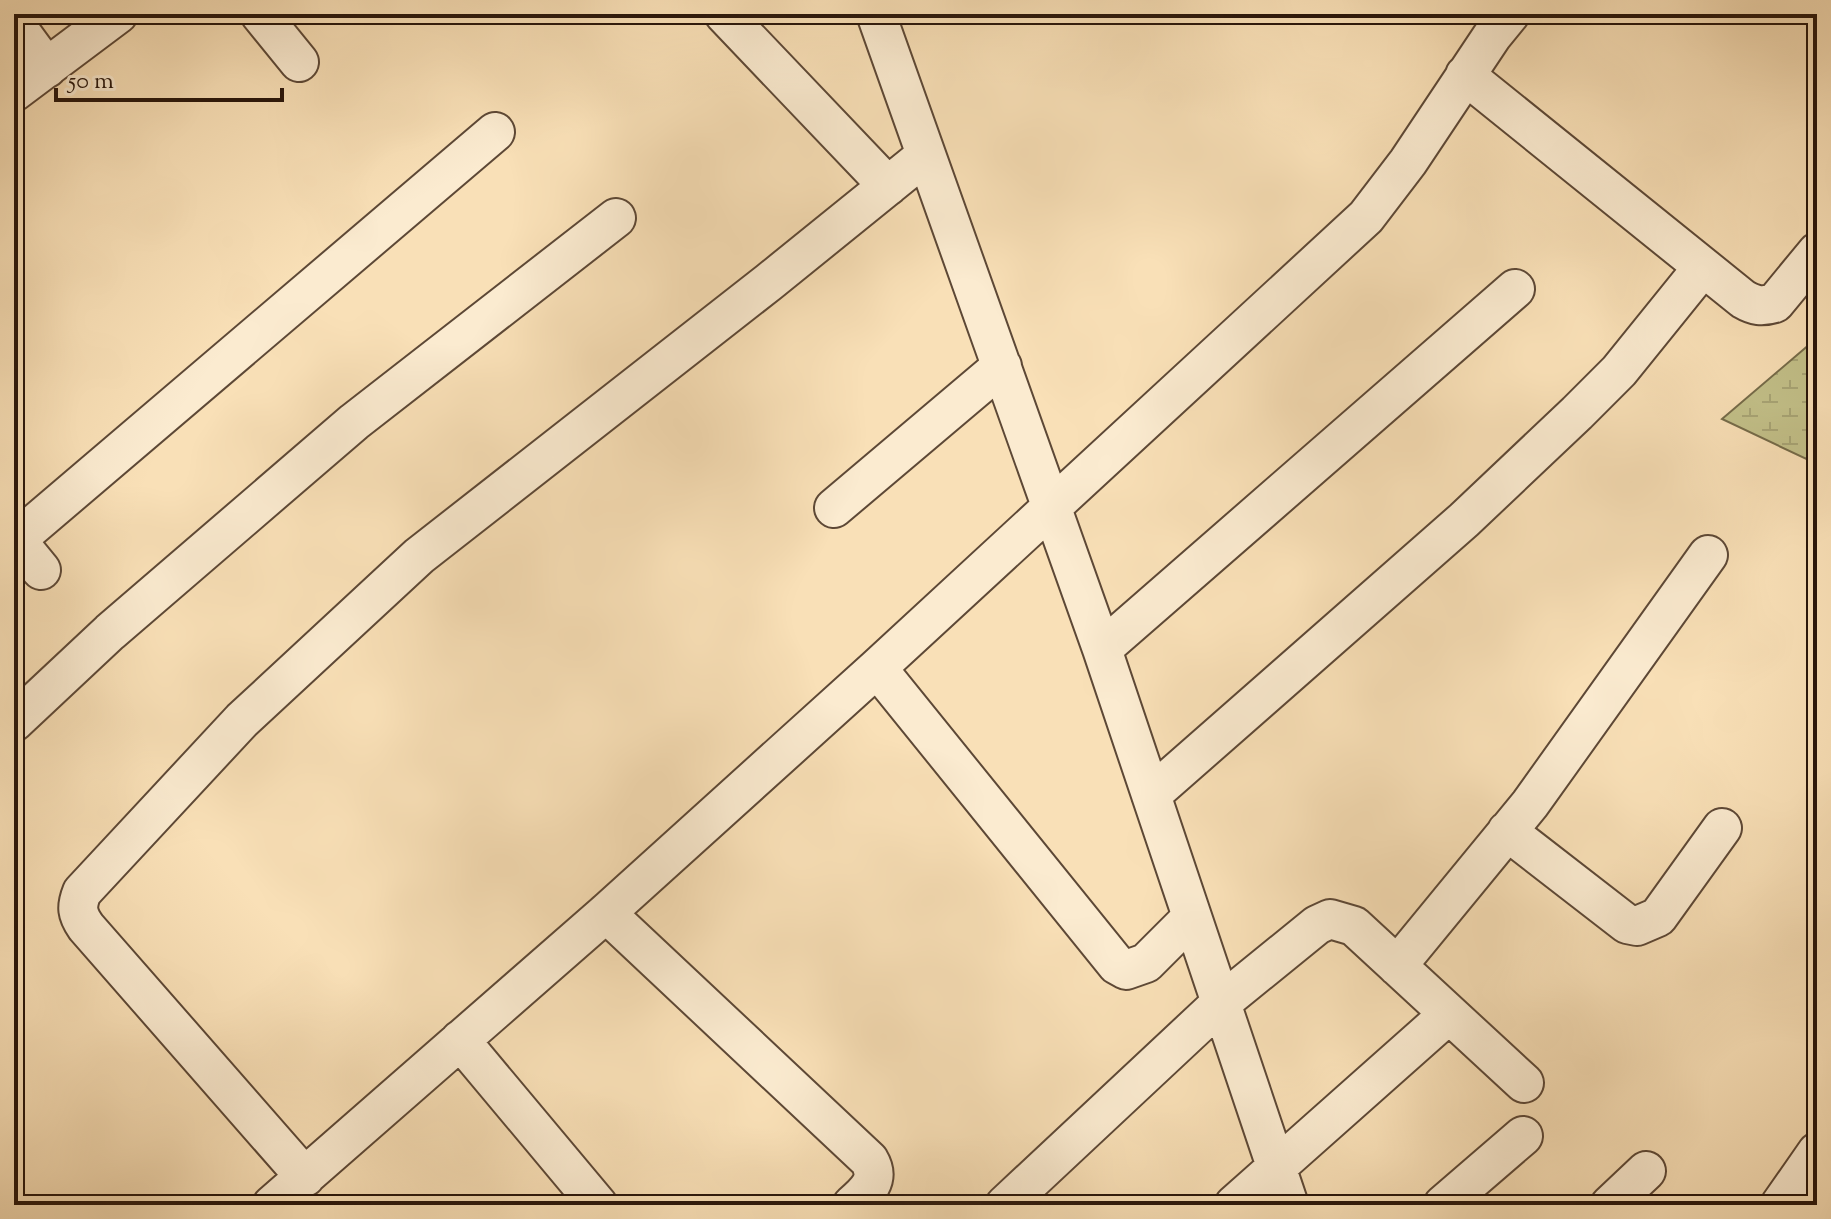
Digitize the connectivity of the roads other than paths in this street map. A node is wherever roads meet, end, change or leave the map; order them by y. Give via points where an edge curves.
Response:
1 (118, 14) edge
2 (260, 14) edge
3 (724, 14) edge
4 (876, 14) edge
5 (1510, 14) edge
6 (14, 23) edge
7 (299, 62) dead end
8 (47, 68) junction
9 (1465, 75) junction
10 (14, 92) edge
11 (495, 132) dead end
12 (926, 155) junction
13 (888, 186) junction
14 (616, 218) dead end
15 (1817, 252) edge
16 (1703, 267) junction
17 (1515, 289) dead end
18 (1002, 366) junction
19 (1052, 507) junction
20 (834, 508) dead end
21 (15, 539) edge
22 (1708, 555) dead end
23 (41, 570) dead end
24 (1102, 649) junction
25 (877, 668) junction
26 (14, 722) edge
27 (1151, 795) junction
28 (1722, 828) dead end
29 (1507, 831) junction
30 (606, 913) junction
31 (1192, 917) junction
32 (1397, 966) junction
33 (1221, 1003) junction
34 (1449, 1014) junction
35 (460, 1040) junction
36 (1524, 1083) dead end
37 (1523, 1136) dead end
38 (1817, 1152) edge
39 (1276, 1168) junction
40 (1646, 1171) dead end
41 (305, 1177) junction
42 (272, 1205) edge
43 (598, 1205) edge
44 (852, 1205) edge
45 (1005, 1205) edge
46 (1234, 1205) edge
47 (1289, 1205) edge
48 (1443, 1205) edge
49 (1610, 1205) edge
50 (1780, 1205) edge

1 - 8 street
2 - 7 street
3 - 13 street
4 - 12 street
5 - 9 street
6 - 8 street
8 - 10 street
9 - 16 street
9 - 19 street via 1366,217
11 - 21 street
12 - 13 street
12 - 18 street
13 - 41 street via 419,556 242,720 82,892 78,915 86,927
14 - 26 street via 354,422
15 - 16 street via 1775,303 1766,306 1743,299
16 - 27 street via 1619,371 1577,413 1464,520
17 - 24 street
18 - 19 street
18 - 20 street
19 - 24 street
19 - 25 street
21 - 23 street
22 - 29 street
24 - 27 street
25 - 30 street
25 - 31 street via 1117,965 1126,970 1146,963
27 - 31 street
28 - 29 street via 1658,917 1637,926 1627,924
29 - 32 street
30 - 35 street
30 - 44 street via 869,1160 874,1181
31 - 33 street
32 - 33 street via 1354,926 1330,919
32 - 34 street
33 - 39 street
33 - 45 street
34 - 36 street
34 - 39 street
35 - 41 street
35 - 43 street
37 - 48 street
38 - 50 street
39 - 46 street
39 - 47 street
40 - 49 street
41 - 42 street

